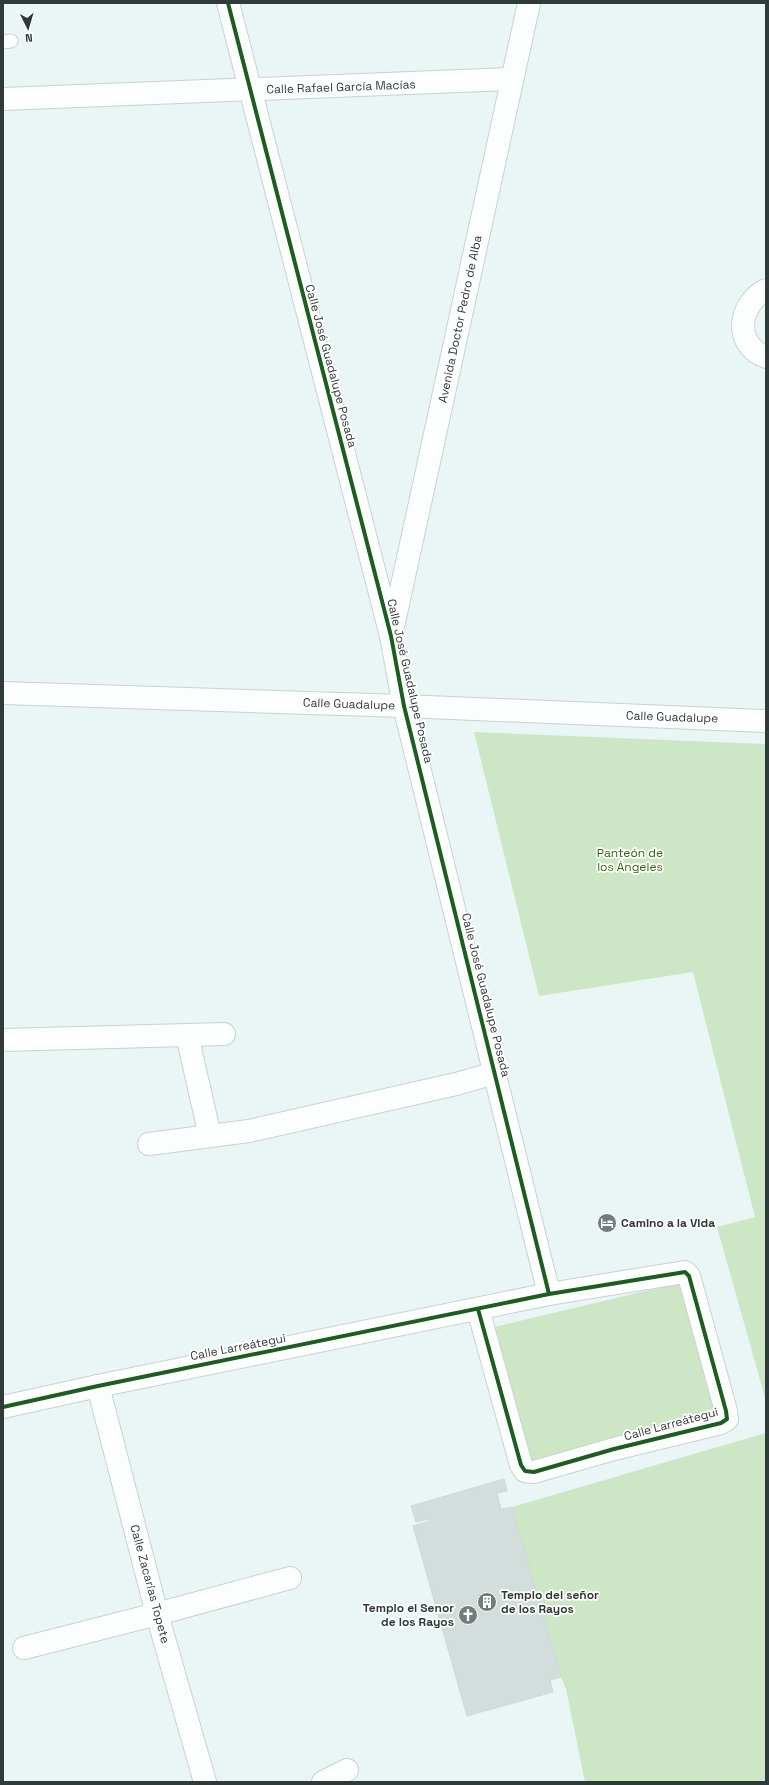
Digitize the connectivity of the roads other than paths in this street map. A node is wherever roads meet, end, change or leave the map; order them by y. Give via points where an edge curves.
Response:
1 (228, 3) edge
2 (529, 3) edge
3 (512, 79) junction
4 (249, 91) junction
5 (3, 99) edge
6 (766, 290) edge
7 (766, 357) edge
8 (391, 636) junction
9 (3, 693) edge
10 (404, 706) junction
11 (766, 720) edge
12 (224, 1034) dead end
13 (187, 1035) junction
14 (3, 1040) edge
15 (495, 1073) junction
16 (210, 1136) junction
17 (149, 1144) dead end
18 (549, 1294) junction
19 (478, 1309) junction
20 (98, 1386) junction
21 (3, 1407) edge
22 (290, 1578) dead end
23 (157, 1614) junction
24 (24, 1648) dead end
25 (347, 1770) dead end
26 (205, 1782) edge
27 (322, 1782) edge

1 - 4 street, Calle José Guadalupe Posada
2 - 3 street, Avenida Doctor Pedro de Alba
3 - 4 street, Calle Rafael García Macías
3 - 8 street, Avenida Doctor Pedro de Alba
4 - 5 street, Calle Rafael García Macías
4 - 8 street, Calle José Guadalupe Posada
6 - 7 street via 749,303 744,314 743,327 746,338 753,348
8 - 10 street, Calle José Guadalupe Posada
9 - 10 street, Calle Guadalupe
10 - 11 street, Calle Guadalupe
10 - 15 street, Calle José Guadalupe Posada
12 - 13 street
13 - 14 street
13 - 16 street
15 - 16 street via 249,1131
15 - 18 street, Calle José Guadalupe Posada
16 - 17 street
18 - 19 street, Calle Larreátegui
18 - 19 street, Calle Larreátegui via 685,1272 689,1276 727,1419 721,1423 534,1472 525,1471 521,1465
19 - 20 street, Calle Larreátegui
20 - 21 street, Calle Larreátegui
20 - 23 street, Calle Zacarías Topete
22 - 23 street
23 - 24 street
23 - 26 street, Calle Zacarías Topete
25 - 27 street

